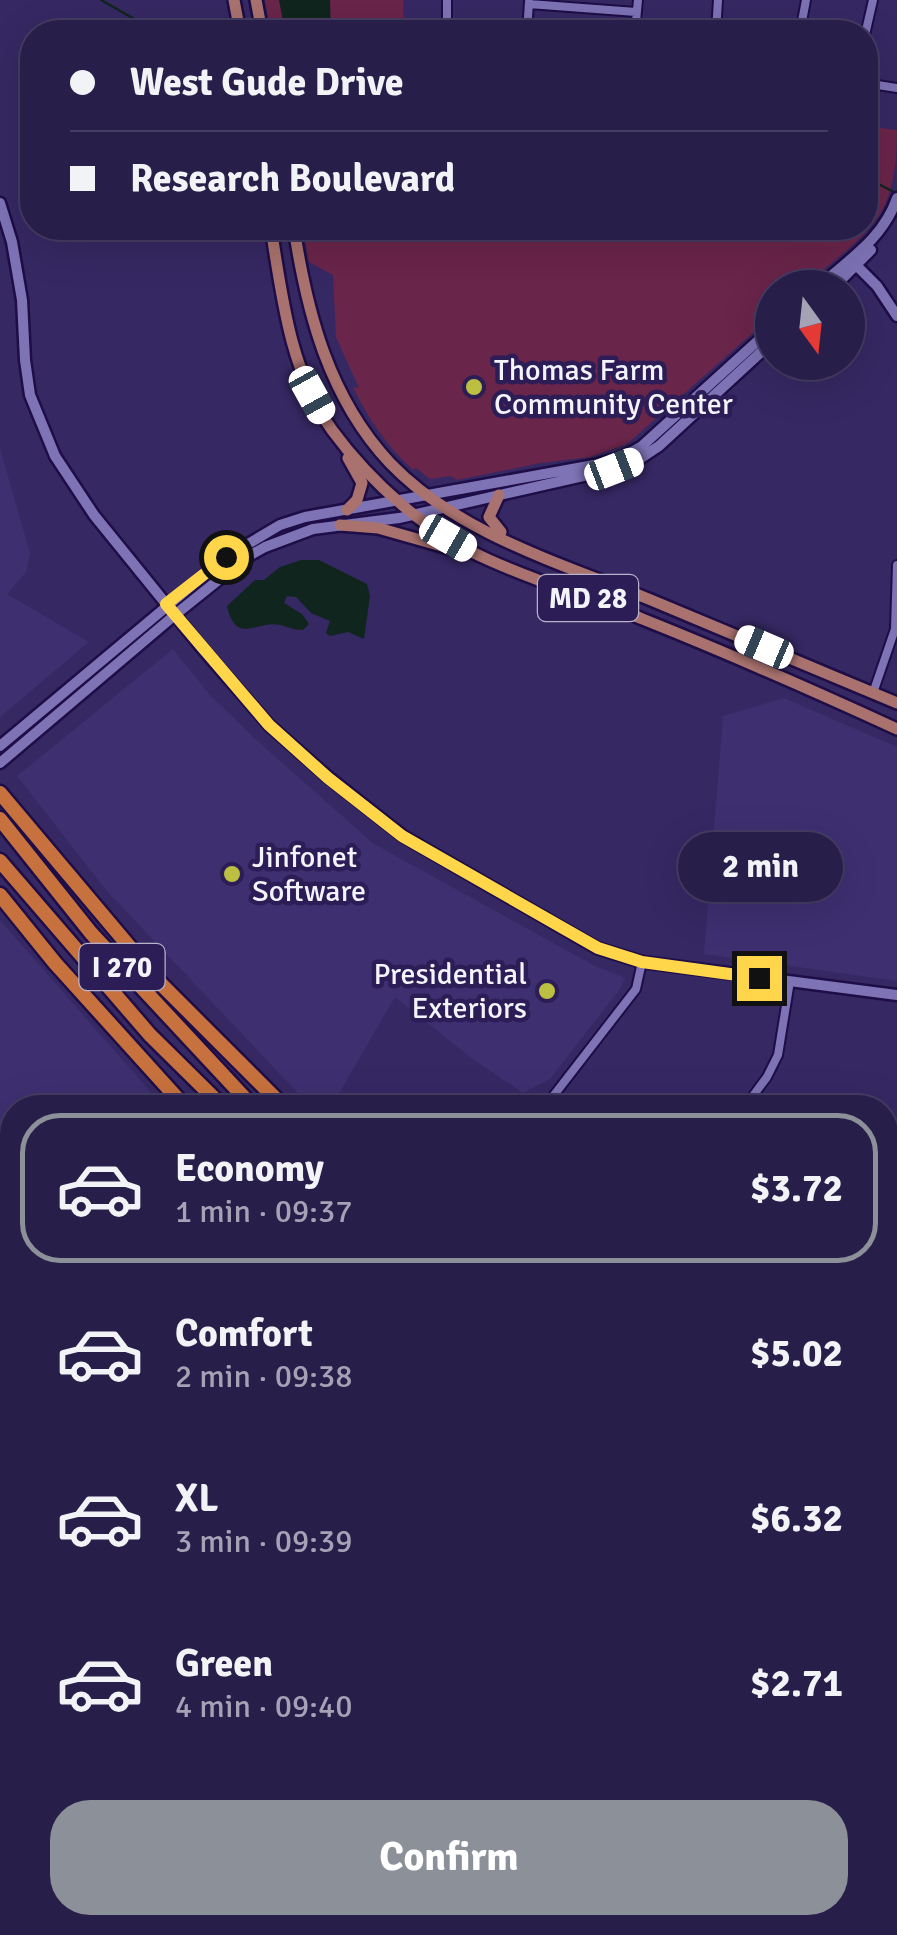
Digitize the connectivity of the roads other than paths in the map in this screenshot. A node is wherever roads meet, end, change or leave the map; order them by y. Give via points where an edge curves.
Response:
1 (638, 0) edge
2 (529, 2) edge
3 (636, 12) junction
4 (636, 20) edge
5 (897, 199) edge
6 (0, 202) edge
7 (897, 216) edge
8 (878, 233) edge
9 (274, 240) edge
10 (296, 240) edge
11 (872, 240) edge
12 (854, 262) junction
13 (843, 270) edge
14 (848, 270) edge
15 (897, 316) edge
16 (755, 343) edge
17 (755, 358) edge
18 (330, 428) junction
19 (428, 495) junction
20 (499, 495) junction
21 (399, 500) junction
22 (442, 507) junction
23 (347, 510) junction
24 (414, 514) junction
25 (340, 525) junction
26 (511, 541) junction
27 (486, 559) junction
28 (897, 565) edge
29 (166, 604) junction
30 (176, 614) junction
31 (873, 693) junction
32 (897, 703) edge
33 (897, 729) edge
34 (0, 746) edge
35 (0, 763) edge
36 (0, 793) edge
37 (0, 819) edge
38 (0, 861) edge
39 (0, 895) edge
40 (642, 962) junction
41 (790, 982) junction
42 (897, 995) edge
43 (174, 1095) edge
44 (211, 1095) edge
45 (242, 1095) edge
46 (273, 1095) edge
47 (554, 1095) edge
48 (754, 1095) edge

1 - 3 street
2 - 3 street
3 - 4 street
5 - 8 street
6 - 29 street via 22,300 26,376 39,418 76,490
7 - 12 street
9 - 18 main road, MD 28 via 293,346
10 - 19 main road, MD 28 via 320,346 343,399 390,463
11 - 12 street
12 - 13 street
12 - 14 street
12 - 15 street
16 - 19 street via 621,458
17 - 20 street via 638,460
18 - 21 main road, MD 28
18 - 23 main road via 362,484
19 - 21 street
19 - 22 main road, MD 28
20 - 22 street
20 - 26 main road via 490,522
21 - 23 street
21 - 24 main road, MD 28
22 - 24 street
22 - 26 main road, MD 28
23 - 29 street via 292,521 249,541
24 - 25 street
24 - 27 main road, MD 28
25 - 27 main road via 393,532
25 - 30 street via 265,547
26 - 31 main road, MD 28
27 - 33 main road, MD 28
28 - 31 street via 895,629
29 - 30 street
29 - 34 street
30 - 35 street
30 - 40 street via 269,725 375,816 598,948
31 - 32 main road, MD 28
36 - 46 highway, I 270 via 160,983
37 - 45 highway, I 270 via 91,933
38 - 44 highway, I 270 via 150,1035
39 - 43 highway, I 270
40 - 41 street
40 - 47 street via 636,989
41 - 42 street
41 - 48 street via 778,1054

